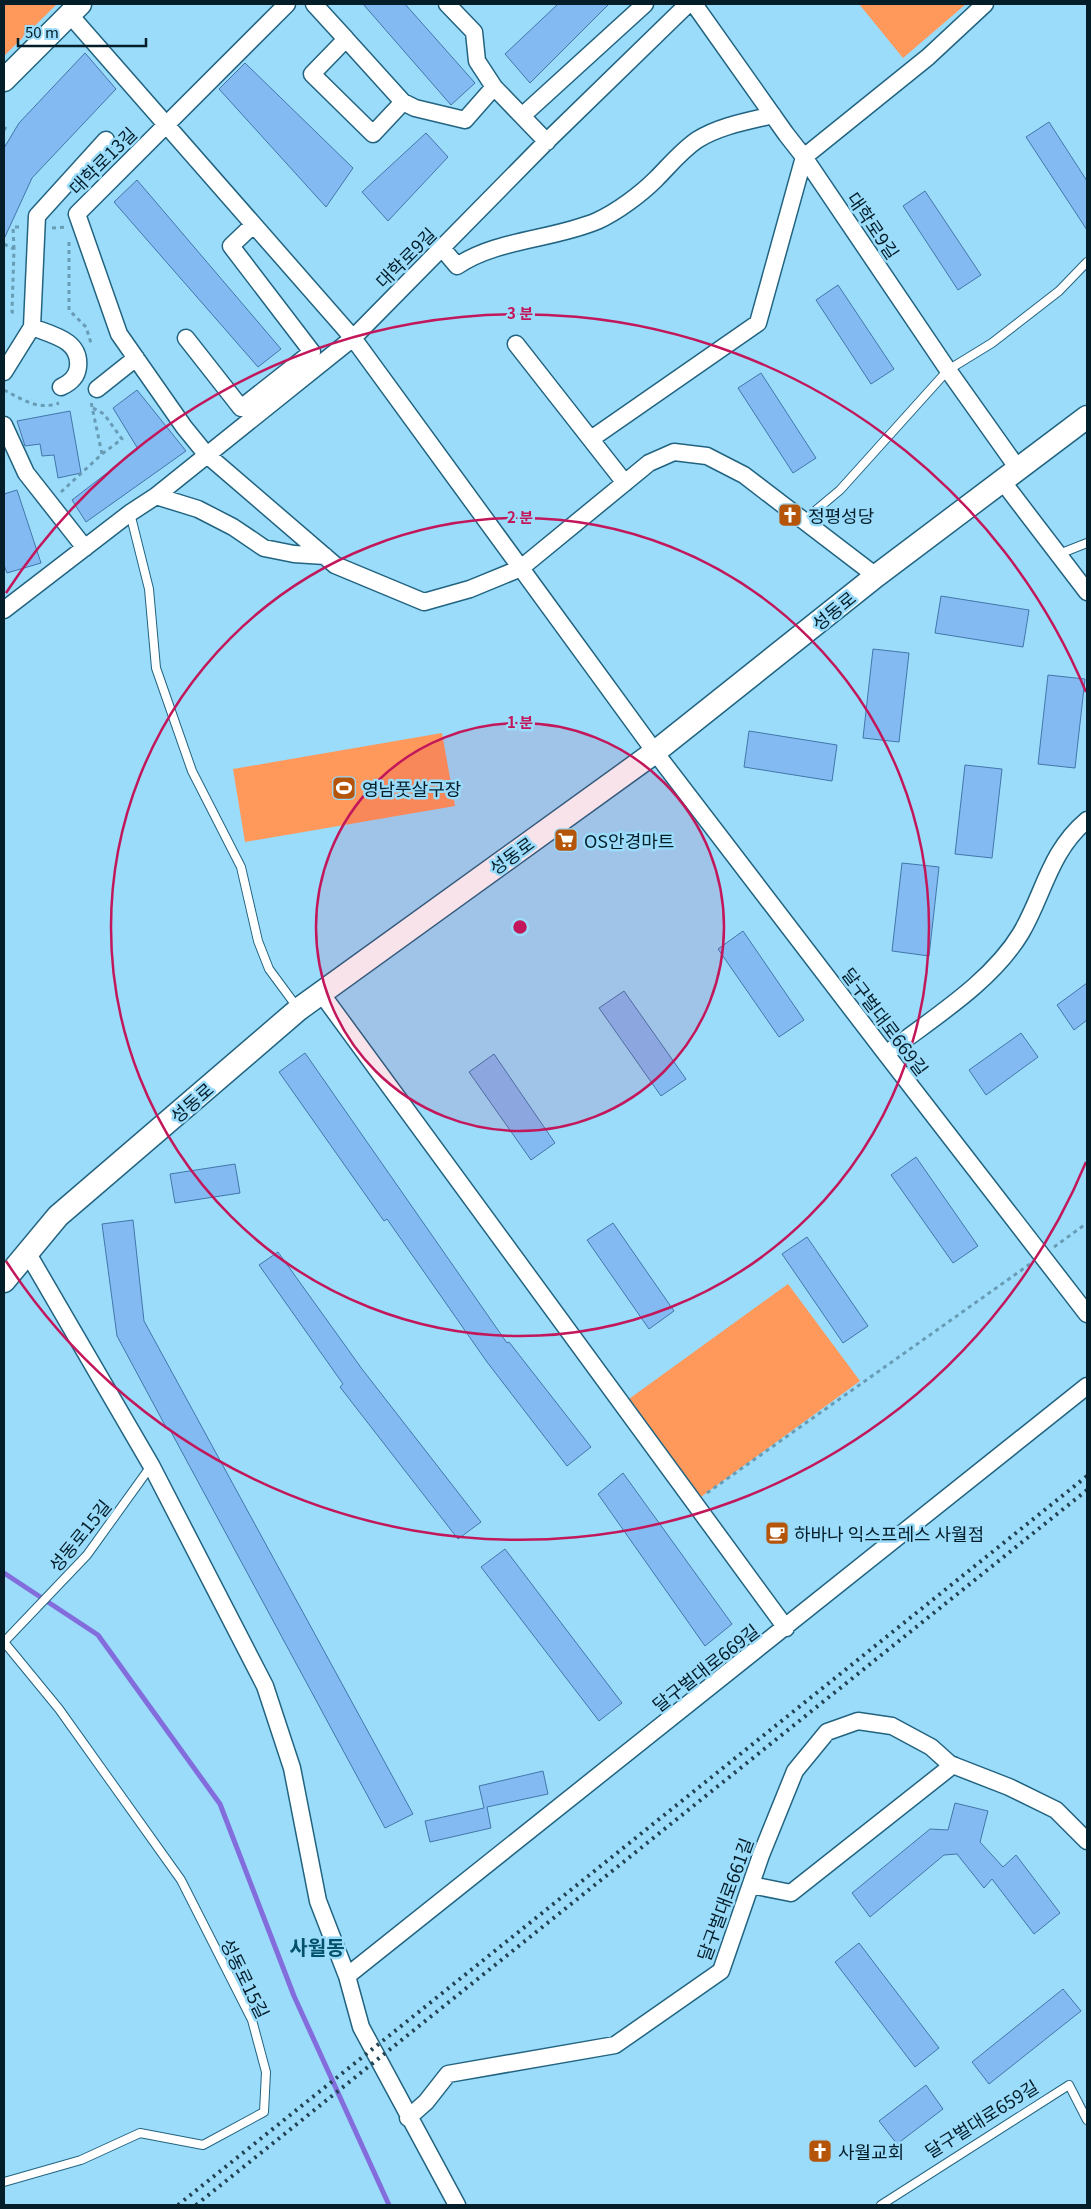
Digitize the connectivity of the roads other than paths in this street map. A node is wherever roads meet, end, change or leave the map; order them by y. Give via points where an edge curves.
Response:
1 (286, 4) edge
2 (314, 4) edge
3 (447, 4) edge
4 (645, 4) edge
5 (688, 4) edge
6 (694, 4) edge
7 (985, 4) edge
8 (75, 9) edge
9 (346, 38) junction
10 (4, 80) edge
11 (494, 87) junction
12 (403, 102) junction
13 (773, 115) junction
14 (522, 116) junction
15 (166, 124) junction
16 (106, 140) dead end
17 (547, 142) junction
18 (804, 157) junction
19 (254, 225) junction
20 (442, 248) junction
21 (1087, 262) edge
22 (28, 321) junction
23 (186, 338) dead end
24 (353, 338) junction
25 (516, 344) dead end
26 (136, 358) junction
27 (948, 370) junction
28 (4, 372) edge
29 (61, 387) dead end
30 (94, 395) road end
31 (1087, 417) edge
32 (4, 425) edge
33 (591, 440) junction
34 (206, 454) junction
35 (1011, 476) junction
36 (624, 483) junction
37 (156, 496) junction
38 (130, 513) junction
39 (803, 521) junction
40 (1087, 543) edge
41 (85, 548) junction
42 (1059, 554) junction
43 (325, 556) junction
44 (521, 568) junction
45 (876, 576) junction
46 (1087, 592) edge
47 (4, 610) edge
48 (655, 752) junction
49 (1087, 820) edge
50 (321, 993) junction
51 (299, 1009) junction
52 (886, 1054) junction
53 (27, 1252) junction
54 (4, 1281) edge
55 (1087, 1314) edge
56 (1087, 1386) edge
57 (151, 1464) junction
58 (786, 1628) junction
59 (4, 1642) edge
60 (953, 1765) junction
61 (1087, 1841) edge
62 (751, 1885) junction
63 (347, 1976) junction
64 (408, 2118) junction
65 (1087, 2120) edge
66 (4, 2182) edge
67 (457, 2205) edge
68 (881, 2205) edge

1 - 15 street, 대학로13길
2 - 9 street
3 - 11 street via 474,32 477,61
4 - 14 street
5 - 17 street, 대학로9길
6 - 13 street, 대학로9길
7 - 18 street via 928,57
8 - 10 street
8 - 15 street, 달구벌대로669길
9 - 12 street
9 - 12 street via 312,74 373,134
11 - 12 street via 465,120
11 - 14 street
13 - 18 street, 대학로9길
13 - 20 street via 729,126 698,140 677,156 654,181 599,220 561,234 471,256 457,266
14 - 17 street
15 - 19 street, 달구벌대로669길
15 - 26 street, 대학로13길 via 77,214 119,334
16 - 22 street via 37,216
17 - 20 street, 대학로9길
18 - 27 street, 대학로9길
18 - 33 street via 758,323
19 - 23 street via 231,246 312,352 241,408
19 - 24 street, 달구벌대로669길
20 - 24 street, 대학로9길
21 - 27 lane via 1059,291 992,343
22 - 28 street
22 - 29 street via 74,347 79,360 77,373
24 - 34 street, 대학로9길
24 - 44 street, 달구벌대로669길
25 - 33 street
26 - 30 street
26 - 34 street, 대학로13길
27 - 35 street, 대학로9길
27 - 39 lane via 840,490
31 - 35 street, 성동로
32 - 41 street via 26,473
33 - 36 street
34 - 37 street, 대학로9길
34 - 43 street, 대학로13길
35 - 42 street, 대학로9길
35 - 45 street, 성동로
36 - 39 street, 대학로13길 via 649,463 674,452 707,456 744,475
36 - 44 street, 대학로13길
37 - 38 street, 대학로9길
37 - 43 street via 198,509 264,548
38 - 41 street, 대학로9길
38 - 51 lane via 149,589 156,668 192,771 241,867 258,941 269,969
39 - 45 street, 대학로13길
40 - 42 lane
41 - 47 street, 대학로9길
42 - 46 street, 대학로9길
43 - 44 street, 대학로13길 via 335,565 424,602 470,589
44 - 48 street, 달구벌대로669길
45 - 48 street, 성동로
48 - 50 street, 성동로
48 - 52 street, 달구벌대로669길
49 - 52 street via 1049,868 1020,933 987,975
50 - 51 street, 성동로
50 - 58 street
51 - 53 street, 성동로 via 58,1216
52 - 55 street, 달구벌대로669길
53 - 54 street, 성동로
53 - 57 street
56 - 58 street, 달구벌대로669길
57 - 59 lane, 성동로15길 via 88,1555
57 - 63 street via 265,1686 292,1768 318,1901
58 - 63 street, 달구벌대로669길
59 - 66 lane, 성동로15길 via 59,1709 181,1880 252,2020 266,2072 264,2112 203,2145 140,2133 81,2160
60 - 61 street, 달구벌대로661길 via 1056,1810
60 - 62 street via 791,1893
60 - 62 street, 달구벌대로661길 via 931,1747 892,1726 858,1721 827,1732 795,1771
62 - 64 street, 달구벌대로661길 via 721,1972 615,2045 448,2074 426,2102
63 - 64 street via 361,2027
64 - 67 street
65 - 68 lane, 달구벌대로659길 via 1069,2085

